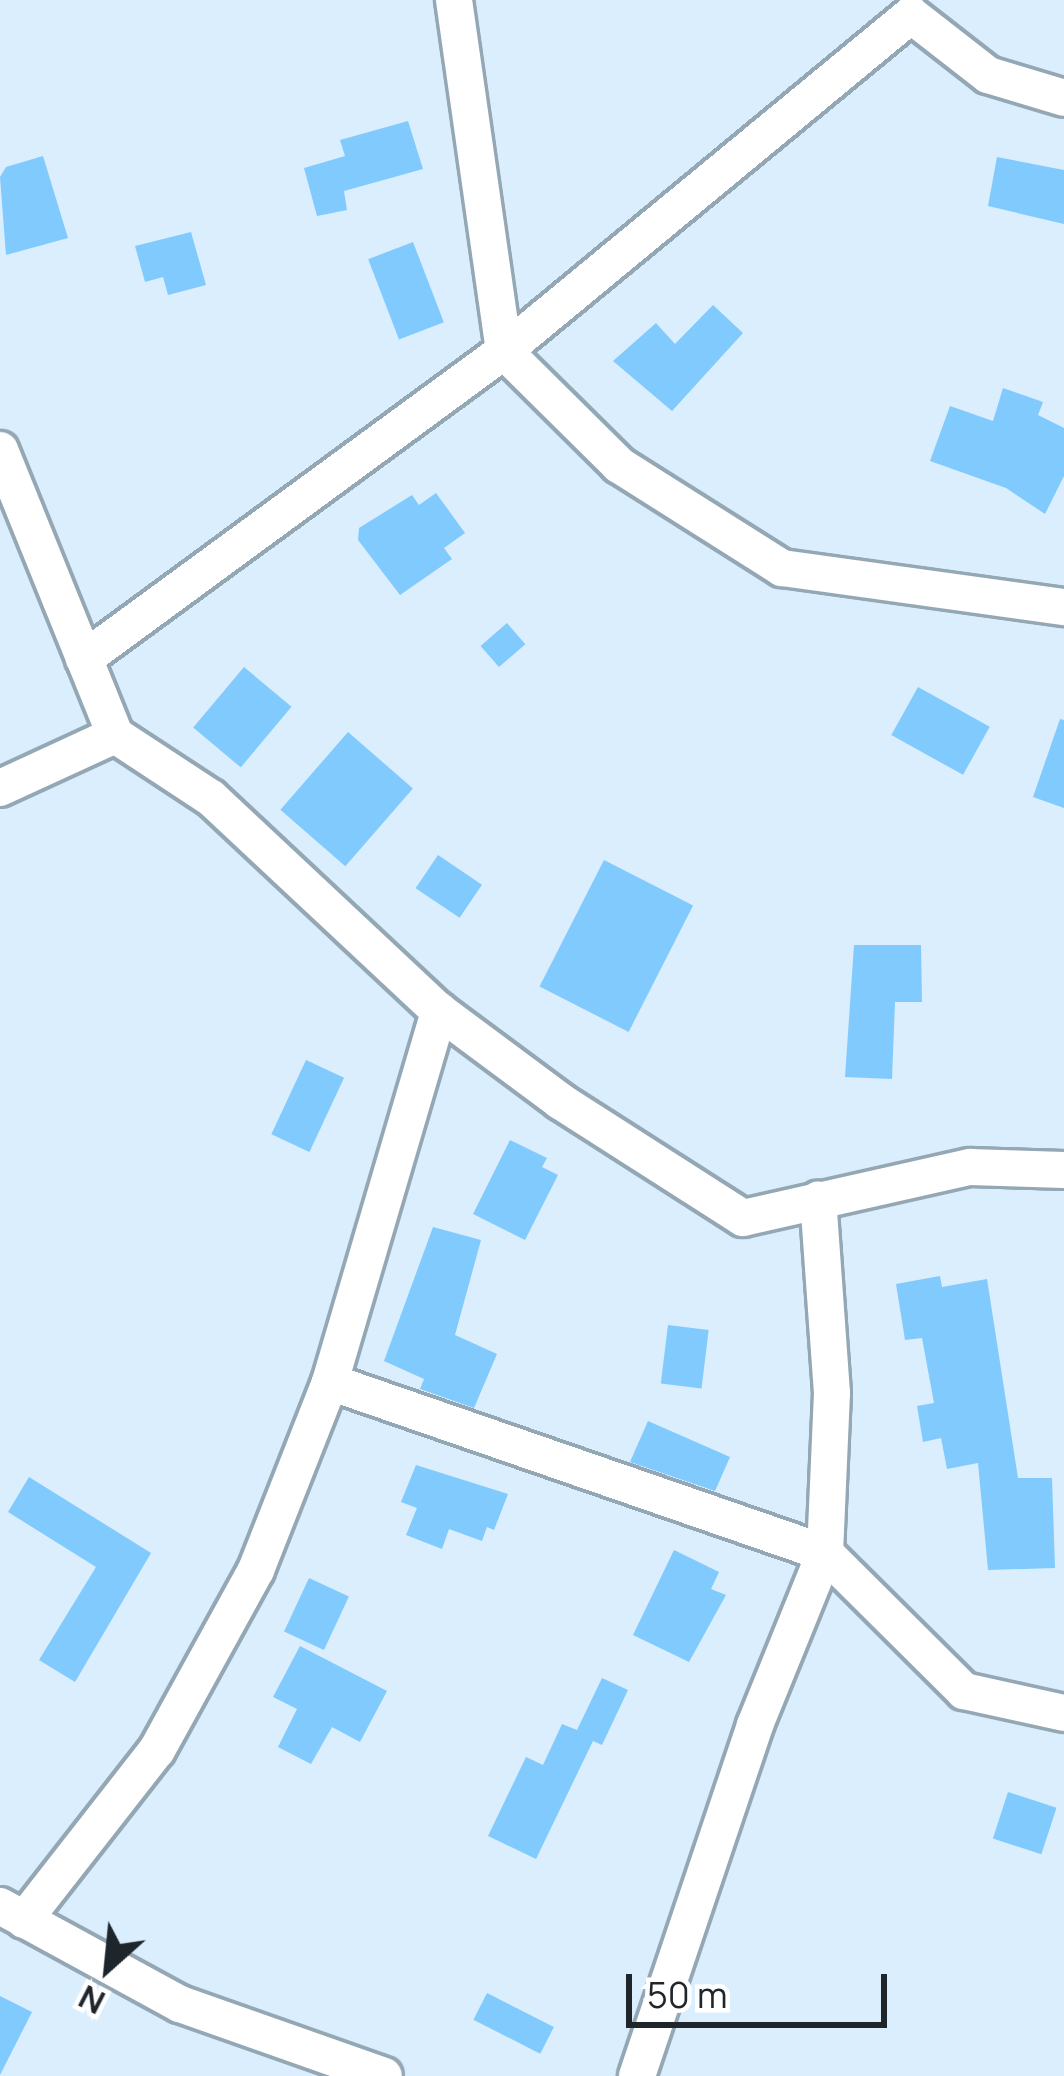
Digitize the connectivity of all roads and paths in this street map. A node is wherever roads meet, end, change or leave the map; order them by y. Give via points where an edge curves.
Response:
1 (454, 0) edge
2 (1064, 98) edge
3 (504, 351) junction
4 (0, 450) edge
5 (1064, 607) edge
6 (84, 659) junction
7 (115, 735) junction
8 (0, 788) edge
9 (440, 1011) junction
10 (1064, 1170) edge
11 (818, 1200) junction
12 (330, 1382) junction
13 (825, 1553) junction
14 (1064, 1714) edge
15 (12, 1913) edge
16 (384, 2076) edge
17 (638, 2076) edge

1 - 3 street
2 - 3 street via 988,75 910,15
3 - 5 street via 620,465 782,568
3 - 6 street
4 - 6 street
6 - 7 street
7 - 8 street
7 - 9 street via 212,799
9 - 11 street via 560,1102 743,1218
9 - 12 street
10 - 11 street via 970,1167
11 - 13 street via 832,1393
12 - 13 street
12 - 15 street via 256,1570 157,1750
13 - 14 street via 964,1691
13 - 17 street via 755,1725
15 - 16 street via 180,2004

